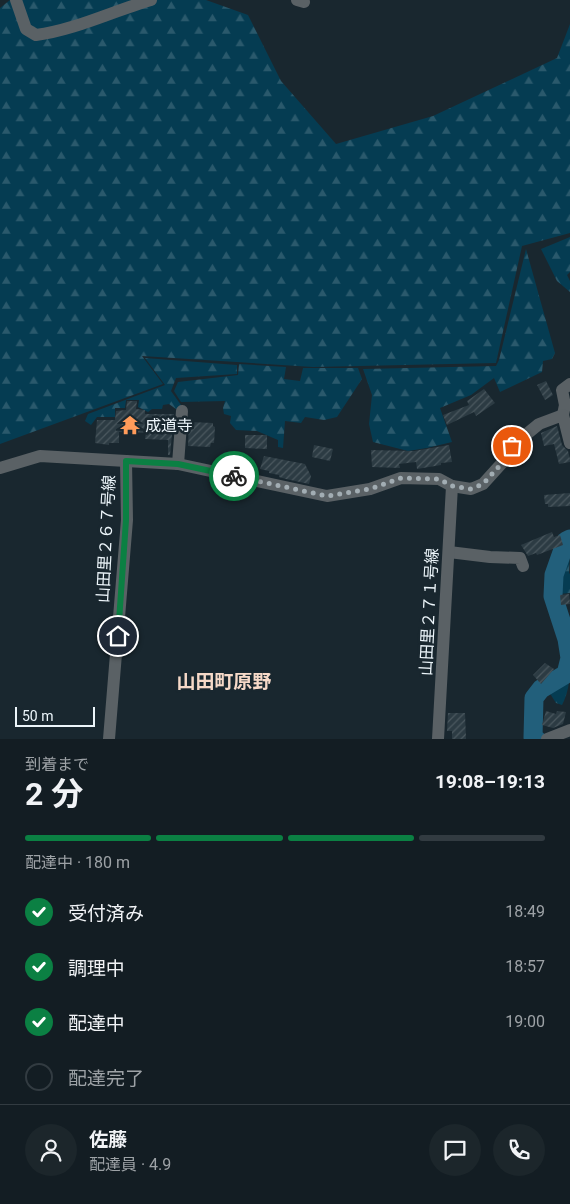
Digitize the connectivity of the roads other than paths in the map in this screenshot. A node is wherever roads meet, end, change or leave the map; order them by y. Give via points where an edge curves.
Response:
1 (16, 0) edge
2 (151, 0) edge
3 (570, 384) edge
4 (182, 411) dead end
5 (563, 415) junction
6 (570, 443) edge
7 (126, 461) junction
8 (178, 464) junction
9 (0, 468) edge
10 (452, 486) junction
11 (449, 552) junction
12 (523, 566) dead end
13 (570, 730) edge
14 (110, 739) edge
15 (438, 739) edge
16 (547, 739) edge

1 - 2 street via 26,29 36,35 58,32
3 - 5 street via 562,390
4 - 8 street
5 - 6 street
5 - 10 street via 539,424 512,446 483,484 471,489
7 - 8 street
7 - 9 street via 40,456
7 - 14 street, 山田里２６７号線 via 126,520
8 - 10 street via 327,496 370,489 401,478 439,479
10 - 11 street, 山田里２７１号線
11 - 12 street via 520,558
11 - 15 street, 山田里２７１号線
13 - 16 street

